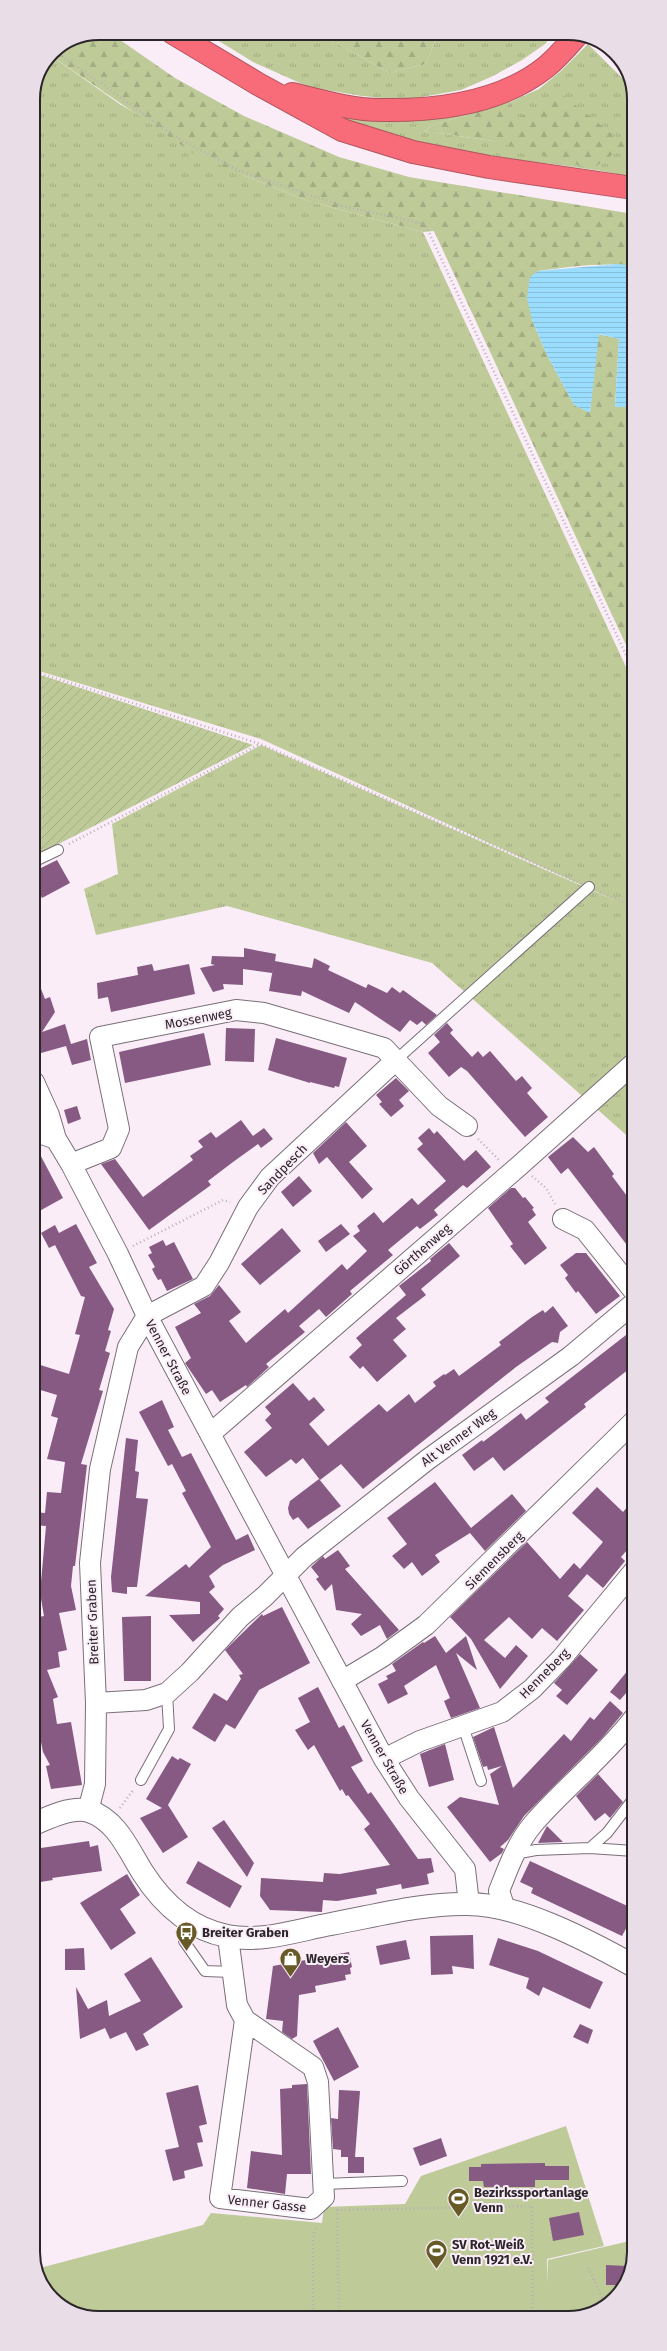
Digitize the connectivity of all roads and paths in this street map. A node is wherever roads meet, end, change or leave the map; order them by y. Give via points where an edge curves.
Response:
1 (185, 40) edge
2 (572, 40) edge
3 (60, 55) edge
4 (258, 84) junction
5 (627, 187) edge
6 (627, 657) edge
7 (40, 673) edge
8 (260, 744) junction
9 (58, 850) joint
10 (40, 859) edge
11 (590, 887) junction
12 (627, 903) edge
13 (396, 1060) junction
14 (627, 1069) edge
15 (40, 1095) edge
16 (467, 1126) joint
17 (40, 1133) edge
18 (56, 1139) junction
19 (71, 1164) junction
20 (519, 1166) junction
21 (248, 1207) junction
22 (563, 1219) joint
23 (118, 1254) junction
24 (627, 1282) edge
25 (627, 1309) edge
26 (148, 1316) junction
27 (627, 1429) edge
28 (210, 1434) junction
29 (286, 1574) junction
30 (627, 1579) edge
31 (342, 1681) junction
32 (167, 1693) junction
33 (96, 1703) junction
34 (463, 1726) junction
35 (627, 1727) edge
36 (384, 1759) junction
37 (141, 1780) joint
38 (481, 1781) dead end
39 (627, 1807) edge
40 (88, 1811) junction
41 (40, 1821) edge
42 (109, 1822) junction
43 (590, 1848) junction
44 (627, 1851) edge
45 (514, 1854) junction
46 (469, 1904) junction
47 (505, 1909) junction
48 (191, 1923) junction
49 (228, 1937) junction
50 (627, 1962) edge
51 (232, 1972) junction
52 (245, 2020) junction
53 (402, 2181) dead end
54 (328, 2197) junction
55 (588, 2268) dead end
56 (603, 2299) edge
57 (313, 2311) edge
58 (338, 2311) edge
59 (533, 2311) edge

1 - 4 highway
2 - 4 highway via 546,67 507,90 462,105 381,110 339,105
3 - 6 path via 178,138 240,171 342,206 425,224
4 - 5 highway via 342,130 413,152 489,167
7 - 8 path
8 - 9 path
8 - 11 path
9 - 10 lane
11 - 12 path
11 - 13 lane
13 - 16 street, Mossenweg via 439,1106
13 - 19 street, Mossenweg via 384,1048 264,1013 236,1010 100,1037 119,1130 111,1148
13 - 21 street, Sandpesch via 270,1177
14 - 20 street, Görthenweg
15 - 18 street, Venner Straße
16 - 20 path via 507,1168
17 - 18 street
18 - 19 street, Venner Straße
19 - 23 street, Venner Straße
20 - 22 path via 546,1188
20 - 28 street, Görthenweg
21 - 23 path via 223,1200
21 - 26 street, Sandpesch via 204,1286
22 - 24 street via 585,1230
23 - 26 street, Venner Straße
25 - 29 street, Alt Venner Weg via 571,1356 427,1460
26 - 28 street, Venner Straße
26 - 33 street, Breiter Graben via 128,1347 100,1469 90,1563
27 - 31 street, Siemensberg via 426,1625 382,1657
28 - 29 street, Venner Straße
29 - 31 street, Venner Straße
29 - 32 street via 240,1617 190,1672
30 - 34 street, Henneberg via 561,1659 532,1689 502,1712
31 - 36 street, Venner Straße
32 - 33 street via 146,1700
32 - 37 lane via 169,1729
33 - 40 street, Breiter Graben via 95,1784
34 - 36 street, Henneberg via 420,1741
34 - 38 lane
35 - 45 street via 617,1741 532,1825
36 - 46 street, Venner Straße via 409,1798 465,1869
37 - 42 path
39 - 43 lane via 607,1833
40 - 41 street via 59,1813
40 - 42 street
42 - 48 street via 162,1900
43 - 44 lane
43 - 45 lane via 536,1850
45 - 47 street via 499,1891
46 - 47 street
46 - 49 street via 432,1906 261,1938
47 - 50 street via 604,1949
48 - 49 street
48 - 51 lane via 184,1941 205,1971
49 - 51 street
51 - 52 street via 237,2005
52 - 54 street via 313,2067 318,2082
52 - 54 street, Venner Gasse via 220,2198 311,2210
53 - 54 lane
54 - 57 path via 313,2238
54 - 58 path
54 - 59 path via 532,2206
55 - 56 path

